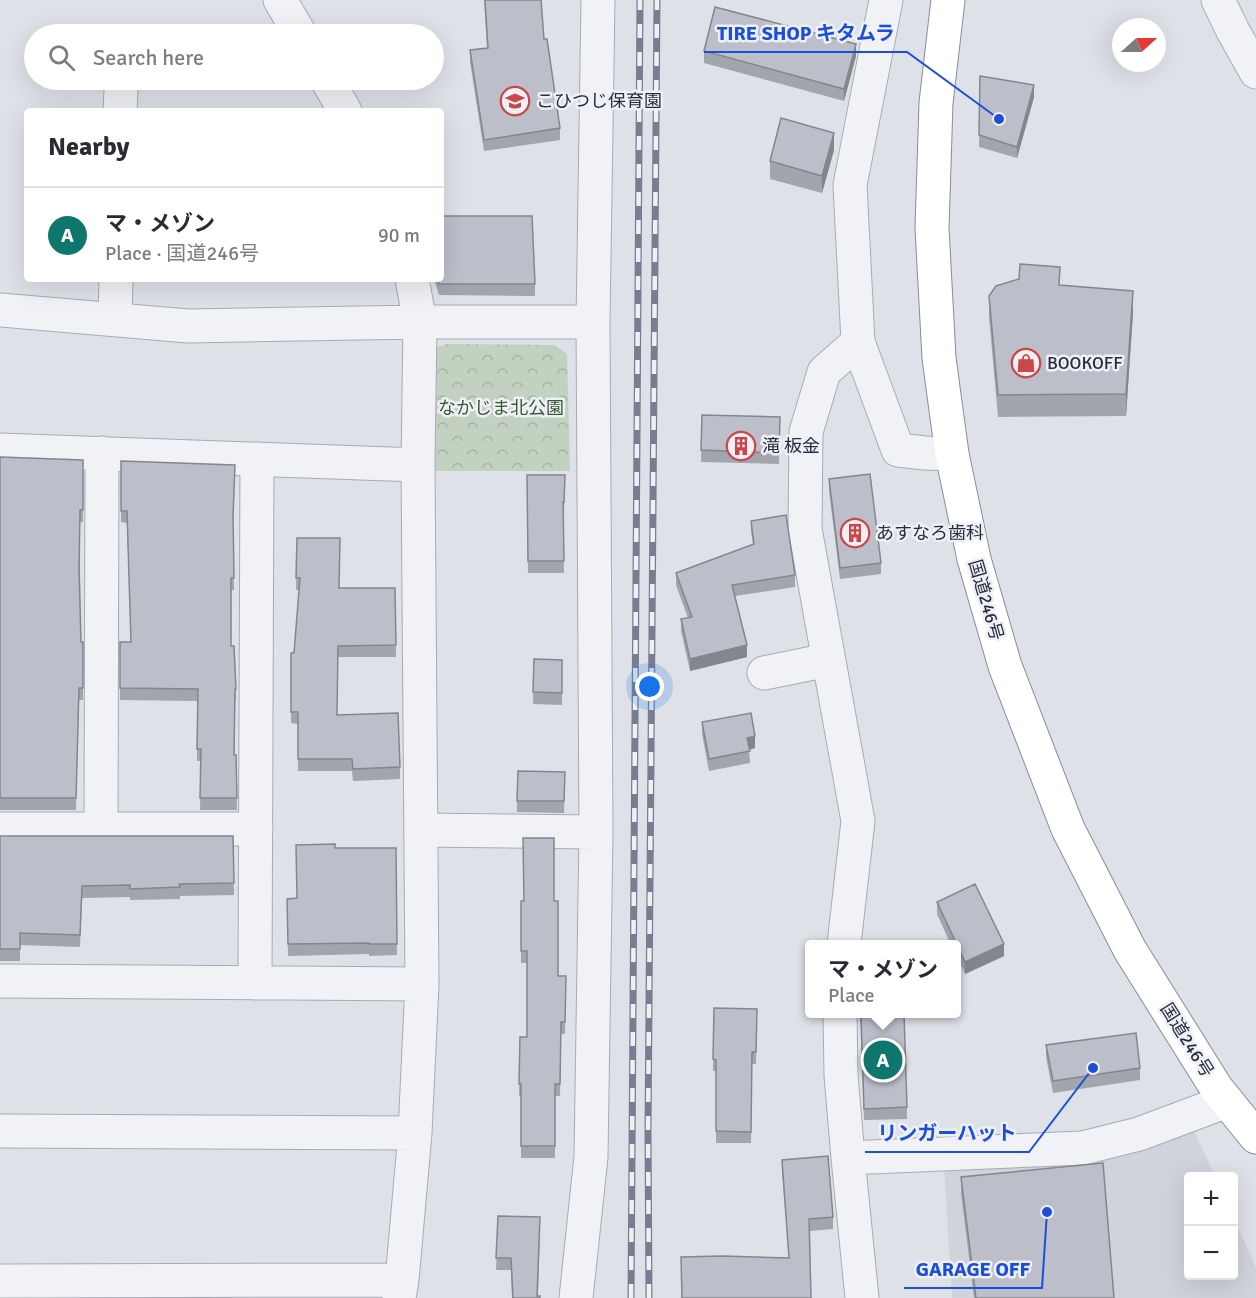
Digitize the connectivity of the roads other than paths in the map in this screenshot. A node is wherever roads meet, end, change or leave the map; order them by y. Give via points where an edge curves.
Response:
1 (280, 0) edge
2 (598, 0) edge
3 (886, 0) edge
4 (948, 0) edge
5 (1218, 0) edge
6 (294, 24) edge
7 (1245, 33) edge
8 (1256, 72) edge
9 (333, 90) edge
10 (343, 108) edge
11 (116, 282) edge
12 (413, 282) edge
13 (0, 310) edge
14 (115, 320) junction
15 (420, 322) junction
16 (593, 322) junction
17 (858, 342) junction
18 (0, 450) edge
19 (102, 453) junction
20 (952, 454) junction
21 (257, 459) junction
22 (418, 465) junction
23 (828, 660) junction
24 (764, 673) dead end
25 (0, 829) edge
26 (256, 829) junction
27 (101, 830) junction
28 (421, 830) junction
29 (596, 832) junction
30 (845, 940) edge
31 (0, 981) edge
32 (255, 983) junction
33 (422, 984) junction
34 (840, 1018) edge
35 (1227, 1101) junction
36 (0, 1131) edge
37 (415, 1133) junction
38 (1256, 1137) edge
39 (848, 1158) junction
40 (0, 1281) edge
41 (223, 1289) edge
42 (400, 1289) edge
43 (576, 1298) edge
44 (862, 1298) edge

1 - 6 street
2 - 16 street
3 - 17 street via 850,185
4 - 20 highway, 国道246号 via 936,104 932,228 939,358
5 - 7 street
7 - 8 street
9 - 10 street
11 - 14 street
12 - 15 street
13 - 14 street
14 - 15 street via 188,326
15 - 16 street
15 - 22 street
16 - 29 street
17 - 20 street via 898,450
17 - 23 street via 824,372 806,432 805,529
18 - 19 street
19 - 21 street
19 - 27 street
20 - 35 highway, 国道246号 via 974,559 1005,666 1068,829 1131,950
21 - 22 street
21 - 26 street
22 - 28 street
23 - 24 street
23 - 30 street via 858,821
25 - 27 street
26 - 27 street
26 - 32 street
28 - 29 street
28 - 33 street
29 - 43 street via 591,1157
31 - 32 street
32 - 33 street
33 - 37 street
34 - 39 street
35 - 38 highway, 国道246号
35 - 39 street via 1140,1134 1083,1148
36 - 37 street
37 - 42 street
39 - 44 street
40 - 41 street
41 - 42 street

